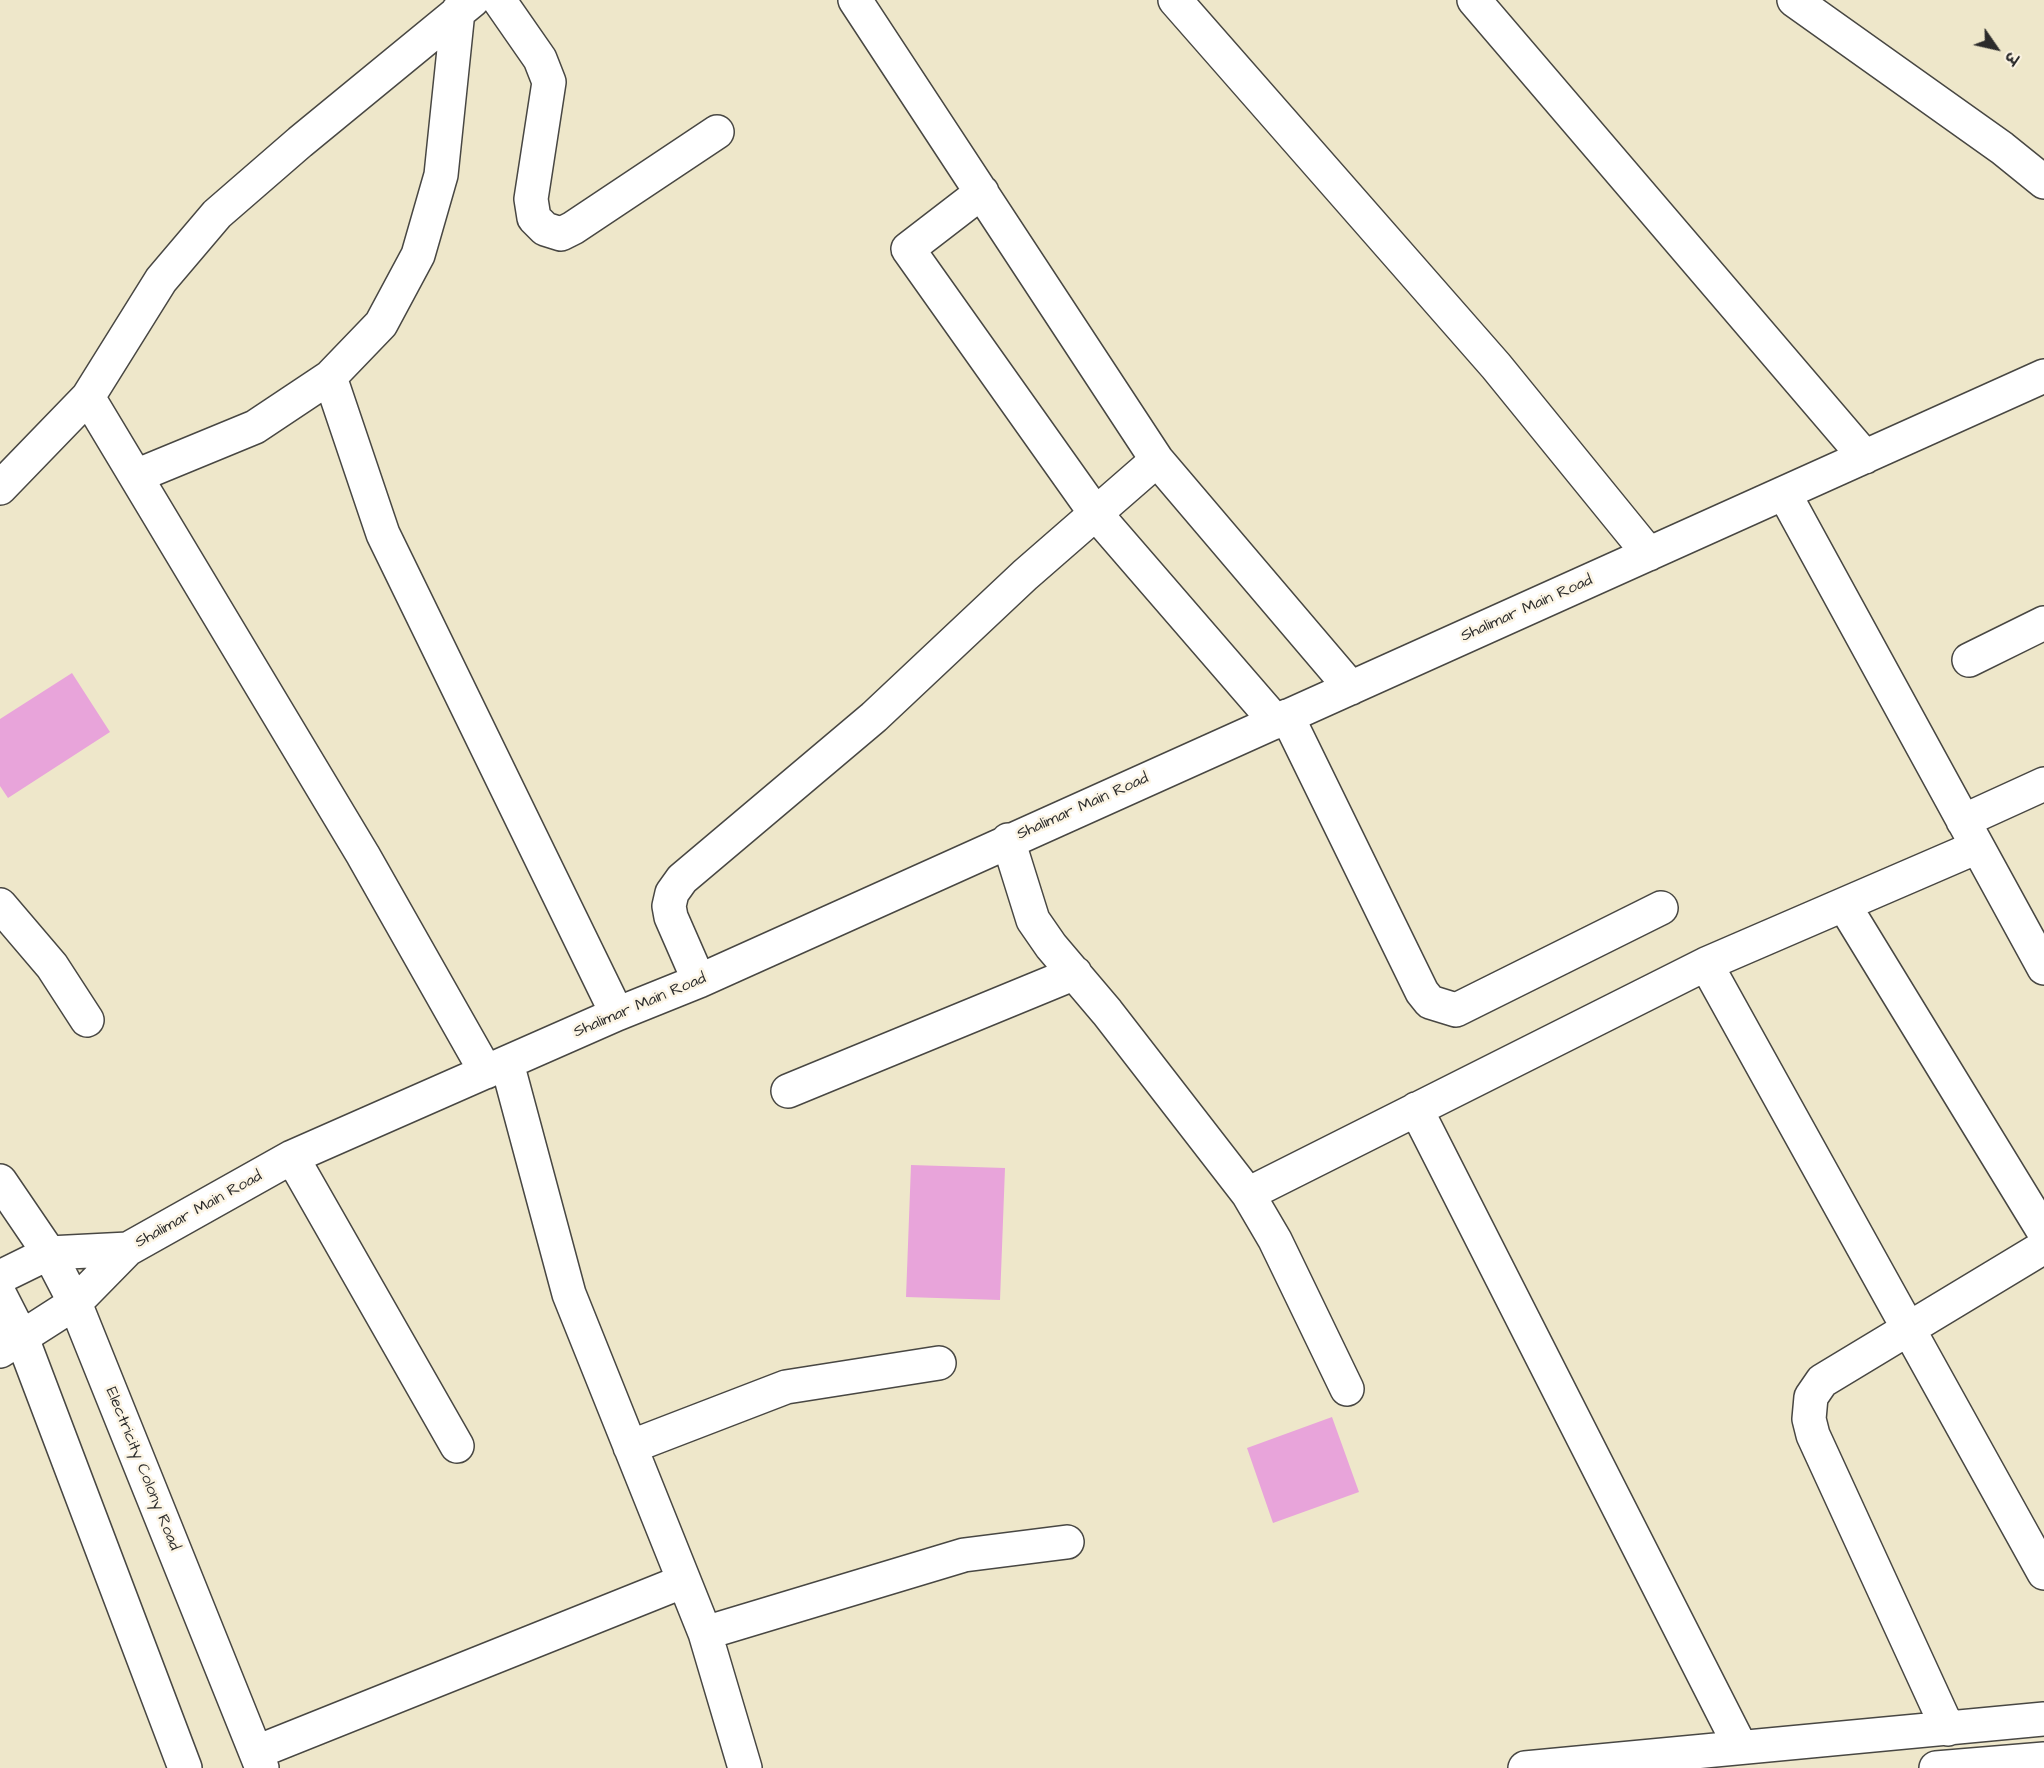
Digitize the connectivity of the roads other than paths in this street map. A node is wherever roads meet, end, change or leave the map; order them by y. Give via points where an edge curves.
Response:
1 (499, 0) edge
2 (855, 0) edge
3 (1175, 0) edge
4 (1474, 0) edge
5 (1794, 0) edge
6 (465, 5) edge
7 (717, 132) dead end
8 (2044, 182) edge
9 (982, 192) junction
10 (2044, 376) edge
11 (330, 377) junction
12 (88, 397) junction
13 (1865, 457) junction
14 (1157, 459) junction
15 (135, 476) junction
16 (0, 488) edge
17 (1784, 494) junction
18 (1096, 514) junction
19 (1649, 554) junction
20 (2044, 623) edge
21 (1969, 660) dead end
22 (1350, 688) junction
23 (1282, 719) junction
24 (2044, 784) edge
25 (1970, 834) junction
26 (1008, 840) junction
27 (0, 905) edge
28 (1844, 905) junction
29 (1661, 908) dead end
30 (1706, 964) junction
31 (2044, 968) edge
32 (1075, 974) junction
33 (699, 981) junction
34 (617, 1014) junction
35 (87, 1020) dead end
36 (496, 1068) junction
37 (788, 1091) dead end
38 (1416, 1109) junction
39 (292, 1157) junction
40 (0, 1181) edge
41 (1248, 1194) junction
42 (2044, 1232) edge
43 (2044, 1247) edge
44 (128, 1249) junction
45 (49, 1253) junction
46 (0, 1277) edge
47 (0, 1295) edge
48 (75, 1303) junction
49 (1908, 1327) junction
50 (11, 1344) edge
51 (939, 1363) dead end
52 (1347, 1389) dead end
53 (457, 1446) dead end
54 (630, 1447) junction
55 (1067, 1542) dead end
56 (2044, 1573) edge
57 (684, 1581) junction
58 (705, 1633) junction
59 (2044, 1719) edge
60 (1948, 1729) junction
61 (1740, 1746) junction
62 (2044, 1758) edge
63 (260, 1760) edge
64 (185, 1768) edge
65 (745, 1768) edge
66 (1525, 1768) edge
67 (1936, 1768) edge

1 - 7 street via 540,59 549,82 531,199 534,218 544,229 561,234 573,228
2 - 9 street
3 - 19 street via 1496,366
4 - 13 street
5 - 8 street
6 - 11 street via 441,175 418,255 381,324
6 - 12 street via 217,214 161,280
9 - 14 street
9 - 18 street via 908,249
10 - 13 street, Shalimar Main Road
11 - 15 street via 255,427
11 - 34 street via 383,534
12 - 15 street
12 - 16 street
13 - 17 street, Shalimar Main Road
14 - 18 street
14 - 22 street
15 - 36 street
17 - 19 street, Shalimar Main Road
17 - 25 street
18 - 23 street
18 - 33 street via 874,717 682,879 672,892 669,906
19 - 22 street, Shalimar Main Road
20 - 21 street
22 - 23 street, Shalimar Main Road
23 - 26 street, Shalimar Main Road
23 - 29 street via 1430,1002 1456,1010
24 - 25 street
25 - 28 street
25 - 31 street
26 - 32 street via 1033,920
26 - 33 street, Shalimar Main Road
27 - 35 street via 52,966
28 - 30 street
28 - 42 street
30 - 38 street
30 - 49 street
32 - 37 street
32 - 41 street
33 - 34 street, Shalimar Main Road
34 - 36 street, Shalimar Main Road
36 - 39 street, Shalimar Main Road
36 - 54 street via 569,1294
38 - 41 street
38 - 61 street
39 - 44 street, Shalimar Main Road
39 - 53 street
40 - 45 street, Electricity Colony Road
41 - 52 street via 1275,1240
43 - 49 street
44 - 45 street, Shalimar Main Road
44 - 48 street, Shalimar Main Road
45 - 46 street
45 - 48 street, Electricity Colony Road
47 - 50 street
48 - 50 street, Shalimar Main Road
48 - 63 street, Electricity Colony Road
49 - 56 street
49 - 60 street via 1822,1381 1811,1397 1809,1419
50 - 64 street
51 - 54 street via 786,1387
54 - 57 street
55 - 58 street via 964,1555
57 - 58 street
57 - 63 street
58 - 65 street
59 - 60 street
60 - 61 street
61 - 66 street
62 - 67 street

